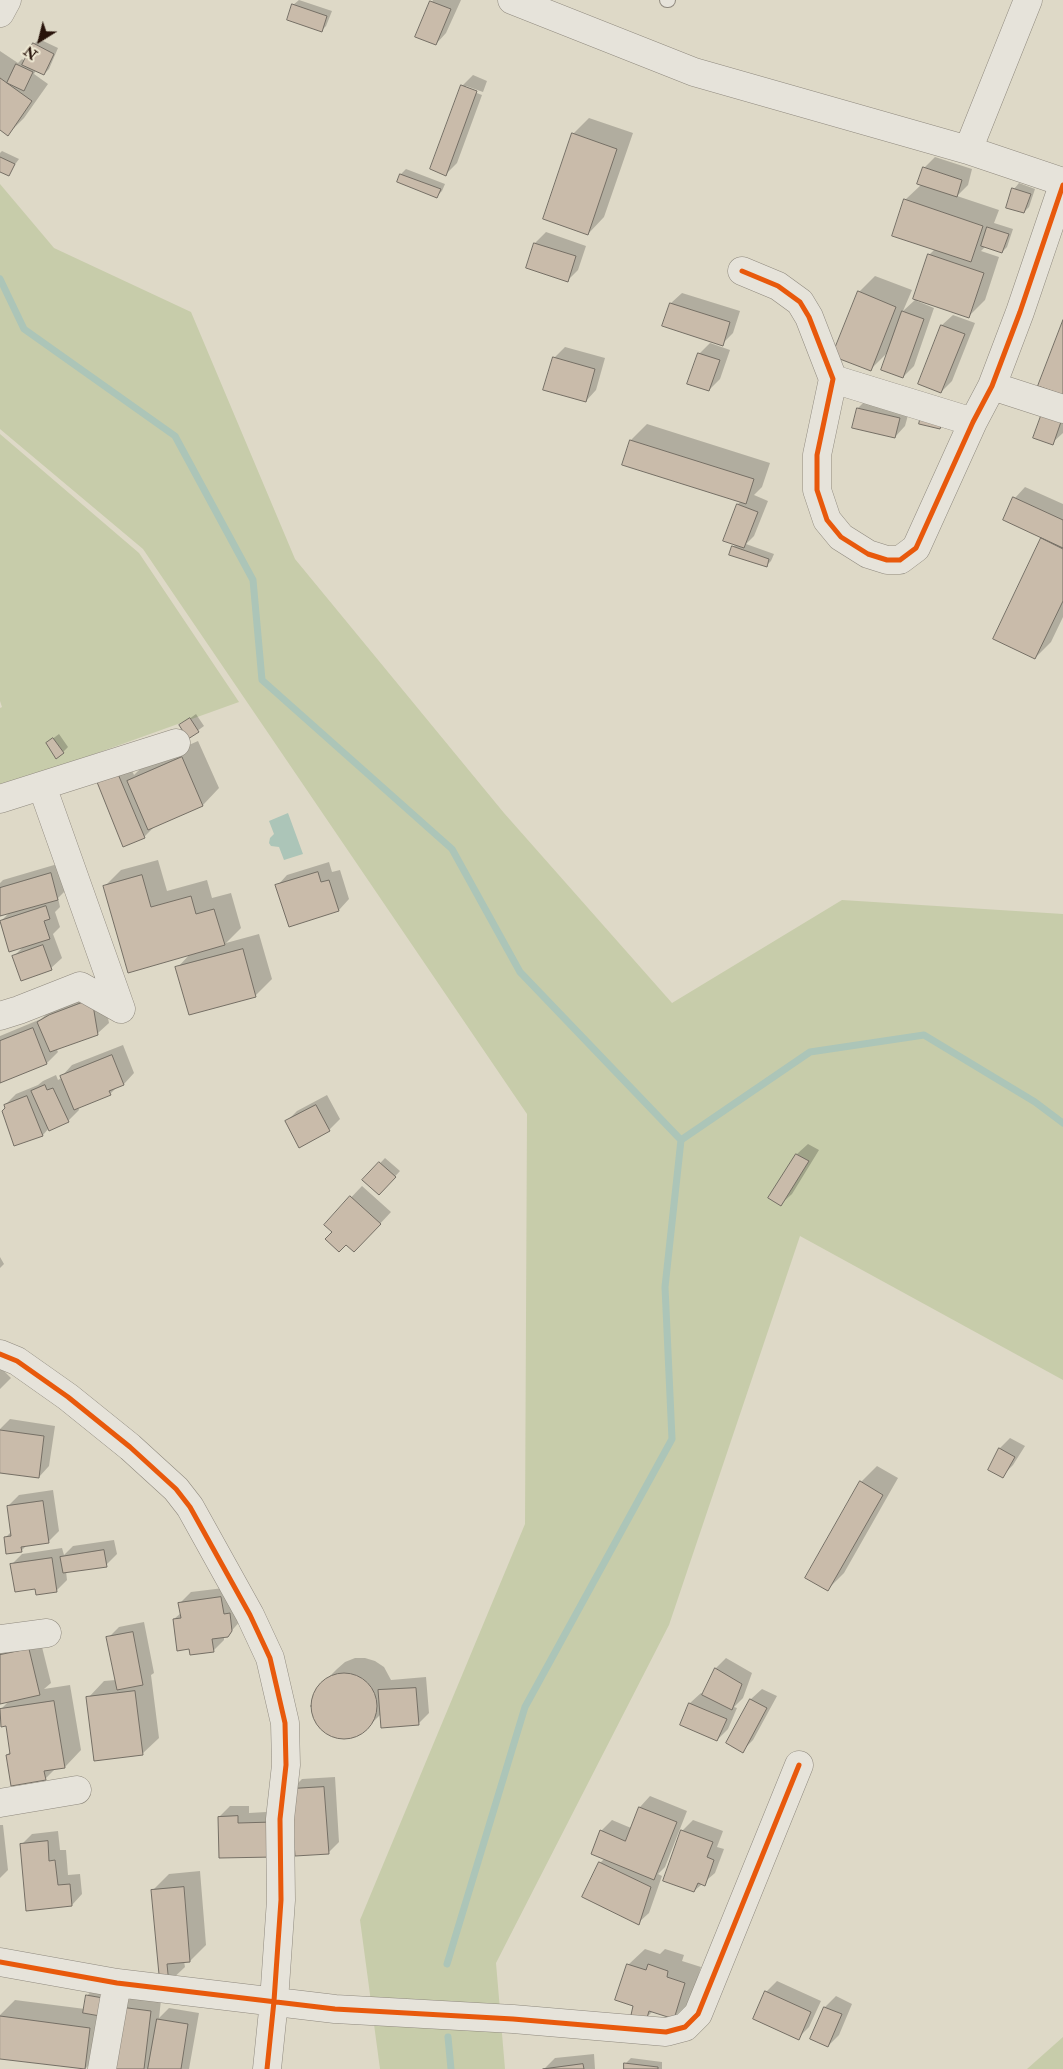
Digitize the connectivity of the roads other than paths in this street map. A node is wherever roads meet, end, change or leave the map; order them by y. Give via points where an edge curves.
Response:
1 (7, 0) edge
2 (512, 0) edge
3 (1028, 0) edge
4 (0, 13) edge
5 (968, 150) junction
6 (1063, 184) edge
7 (1055, 233) edge
8 (742, 271) dead end
9 (833, 378) junction
10 (992, 386) junction
11 (1063, 409) edge
12 (973, 422) junction
13 (176, 743) dead end
14 (42, 786) junction
15 (0, 798) edge
16 (0, 1016) edge
17 (0, 1354) edge
18 (47, 1633) dead end
19 (0, 1639) edge
20 (799, 1765) dead end
21 (77, 1790) dead end
22 (0, 1803) edge
23 (0, 1962) edge
24 (117, 1983) junction
25 (274, 2001) junction
26 (102, 2069) edge
27 (267, 2069) edge

1 - 4 street
2 - 5 street via 694,72
3 - 5 street
5 - 6 street
6 - 7 street
7 - 10 street
8 - 9 street via 778,286 800,302
9 - 12 street
9 - 12 street via 817,455 817,490 827,520 841,537 868,554 887,560 900,560 916,548
10 - 11 street
10 - 12 street
13 - 14 street
14 - 15 street
14 - 16 street via 121,1009 80,986
17 - 25 street via 17,1361 68,1397 176,1489 190,1507 270,1658 284,1723 286,1765 280,1820 281,1900
18 - 19 street
20 - 25 street via 698,2014 685,2027 666,2032 335,2009
21 - 22 street
23 - 24 street
24 - 25 street
24 - 26 street
25 - 27 street

